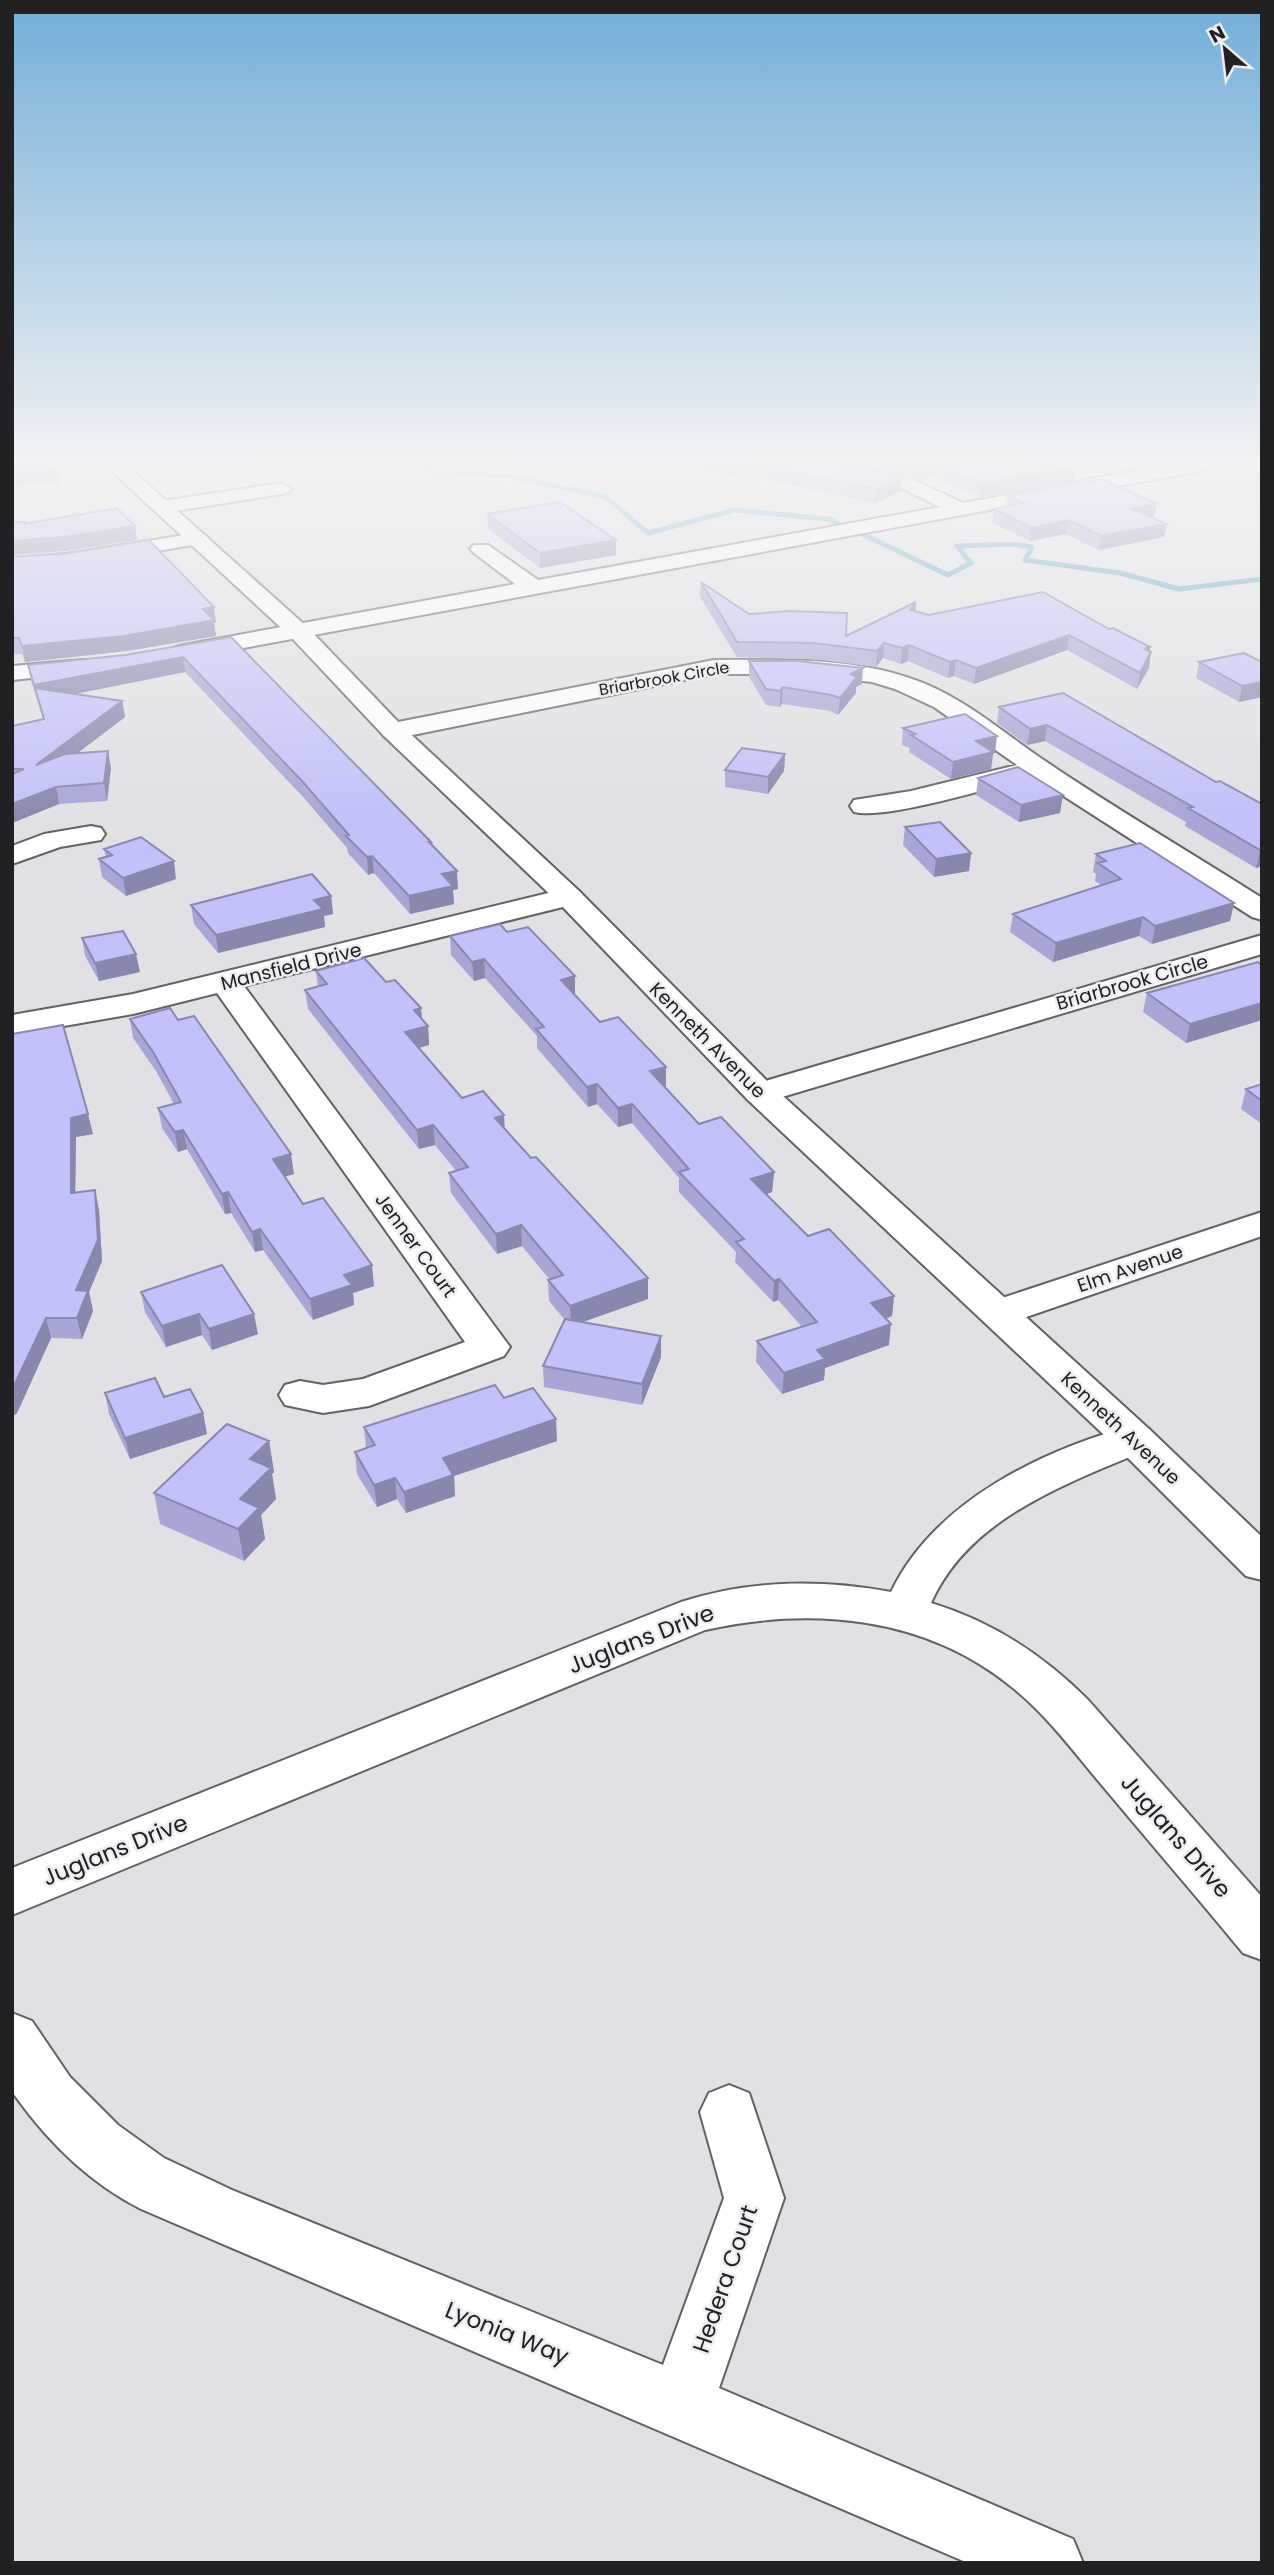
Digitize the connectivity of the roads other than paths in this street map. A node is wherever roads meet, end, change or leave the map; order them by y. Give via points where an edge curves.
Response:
1 (246, 583) edge
2 (528, 583) edge
3 (560, 583) edge
4 (534, 588) junction
5 (299, 632) junction
6 (164, 655) edge
7 (105, 664) edge
8 (12, 673) edge
9 (393, 731) junction
10 (1038, 768) junction
11 (864, 806) dead end
12 (91, 834) dead end
13 (12, 856) edge
14 (569, 897) junction
15 (1262, 911) edge
16 (1262, 943) edge
17 (225, 982) junction
18 (12, 1025) edge
19 (760, 1093) junction
20 (1262, 1223) edge
21 (998, 1313) junction
22 (300, 1395) dead end
23 (1133, 1439) junction
24 (1262, 1564) edge
25 (904, 1613) junction
26 (12, 1892) edge
27 (1262, 1936) edge
28 (12, 2039) edge
29 (729, 2112) dead end
30 (681, 2405) junction
31 (1049, 2563) edge

1 - 5 street, Kenneth Avenue
2 - 4 street
3 - 4 street
4 - 5 street
5 - 6 street
5 - 9 street, Kenneth Avenue
7 - 8 street
9 - 10 street, Briarbrook Circle via 714,667 817,668 904,684 943,702
9 - 14 street, Kenneth Avenue
10 - 11 street
10 - 15 street, Briarbrook Circle
12 - 13 street via 54,840
14 - 17 street, Mansfield Drive
14 - 19 street, Kenneth Avenue
16 - 19 street, Briarbrook Circle
17 - 18 street, Mansfield Drive
17 - 22 street, Jenner Court via 490,1347 369,1392 323,1399
19 - 21 street, Kenneth Avenue
20 - 21 street, Elm Avenue
21 - 23 street, Kenneth Avenue
23 - 24 street, Kenneth Avenue
23 - 25 street via 1035,1480 991,1504 955,1534 925,1571
25 - 26 street, Juglans Drive via 871,1604 802,1599 697,1614
25 - 27 street, Juglans Drive via 987,1646 1058,1699
28 - 30 street, Lyonia Way via 24,2063 74,2127 135,2174 211,2211
29 - 30 street, Hedera Court via 754,2199
30 - 31 street, Lyonia Way

